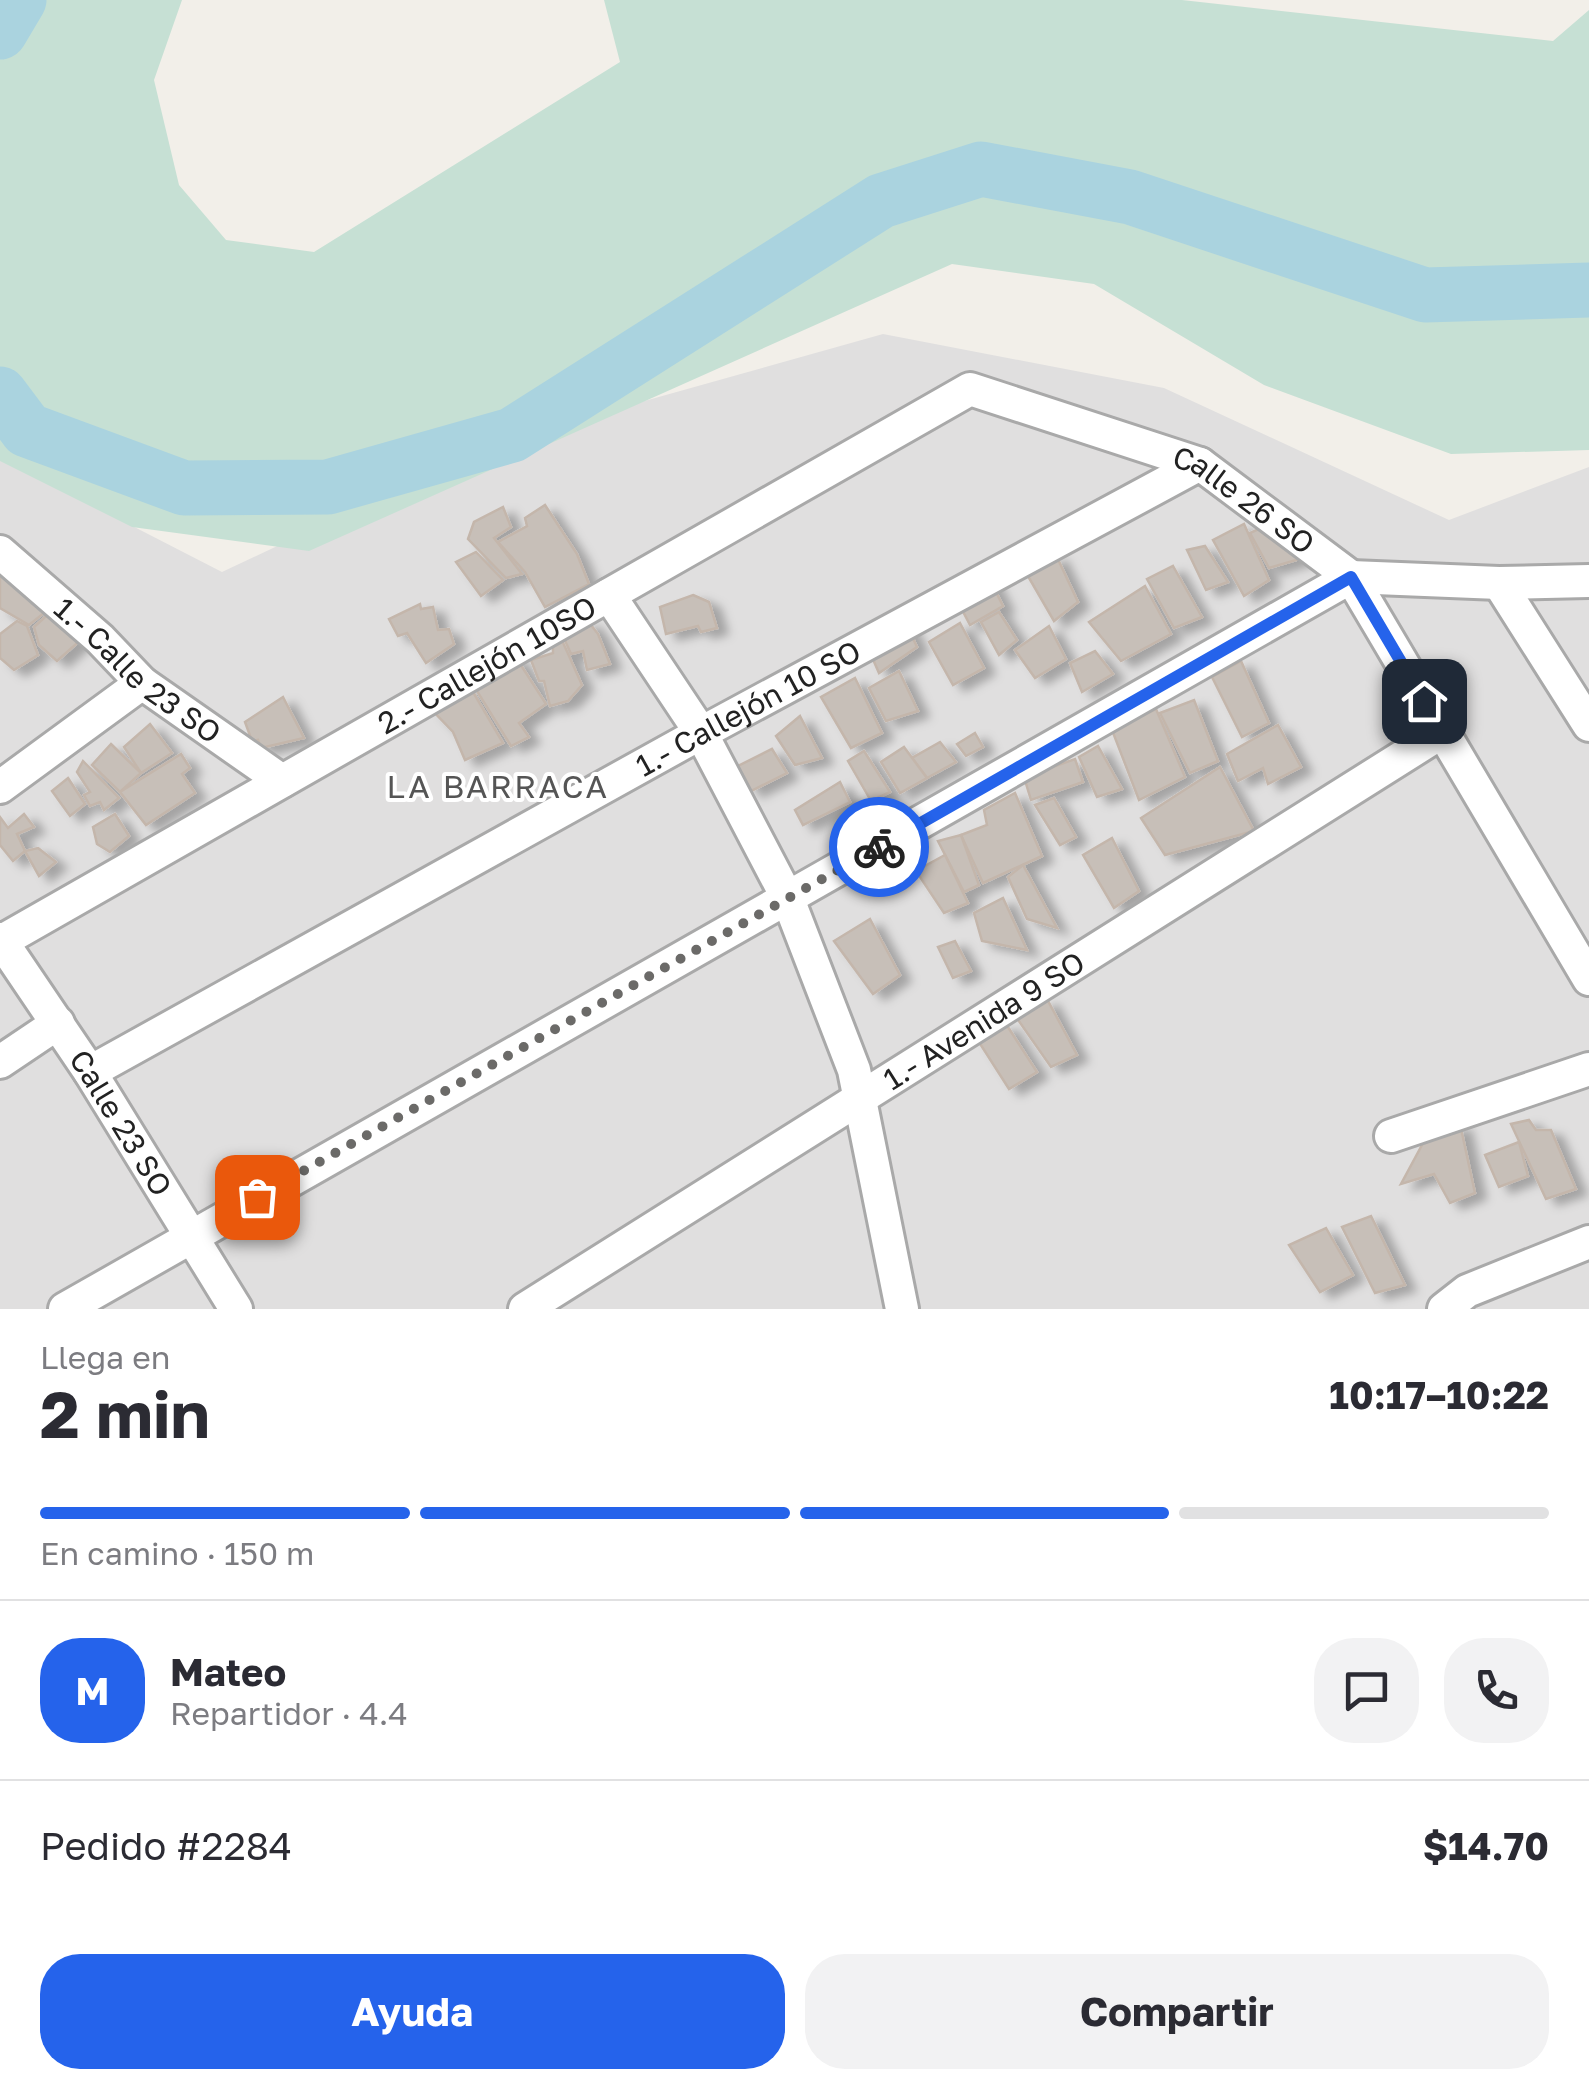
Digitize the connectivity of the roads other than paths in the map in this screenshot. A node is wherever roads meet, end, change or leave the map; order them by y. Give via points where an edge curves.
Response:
1 (970, 389) joint
2 (1200, 464) junction
3 (0, 552) edge
4 (1351, 577) junction
5 (1589, 581) edge
6 (1499, 583) junction
7 (609, 595) junction
8 (142, 683) junction
9 (1589, 725) edge
10 (1442, 732) junction
11 (701, 733) junction
12 (282, 782) junction
13 (0, 787) edge
14 (788, 899) junction
15 (1, 940) edge
16 (1589, 979) edge
17 (58, 1023) junction
18 (0, 1062) edge
19 (1589, 1069) edge
20 (90, 1072) junction
21 (858, 1097) junction
22 (1391, 1136) dead end
23 (190, 1234) junction
24 (1589, 1242) edge
25 (65, 1309) edge
26 (236, 1309) edge
27 (525, 1309) edge
28 (902, 1309) edge
29 (1444, 1309) edge

1 - 2 street, Calle 26 SO
1 - 7 street, 2.- Callejón 10SO
2 - 4 street, Calle 26 SO
2 - 11 street, 1.- Callejón 10 SO
3 - 8 street, 1.- Calle 23 SO
4 - 6 street
4 - 10 street, Calle 26 SO
4 - 14 street
5 - 6 street
6 - 9 street
7 - 11 street
7 - 12 street, 2.- Callejón 10SO
8 - 12 street, 1.- Calle 23 SO
8 - 13 street
10 - 16 street, Calle 26 SO
10 - 21 street, 1.- Avenida 9 SO
11 - 14 street
11 - 20 street, 1.- Callejón 10 SO
12 - 15 street, 2.- Callejón 10SO
14 - 21 street via 854,1070
14 - 23 street
15 - 17 street, Calle 23 SO
17 - 18 street
17 - 20 street, Calle 23 SO
19 - 22 street
20 - 23 street, Calle 23 SO
21 - 27 street, 1.- Avenida 9 SO
21 - 28 street
23 - 25 street
23 - 26 street, Calle 23 SO
24 - 29 street via 1467,1291

